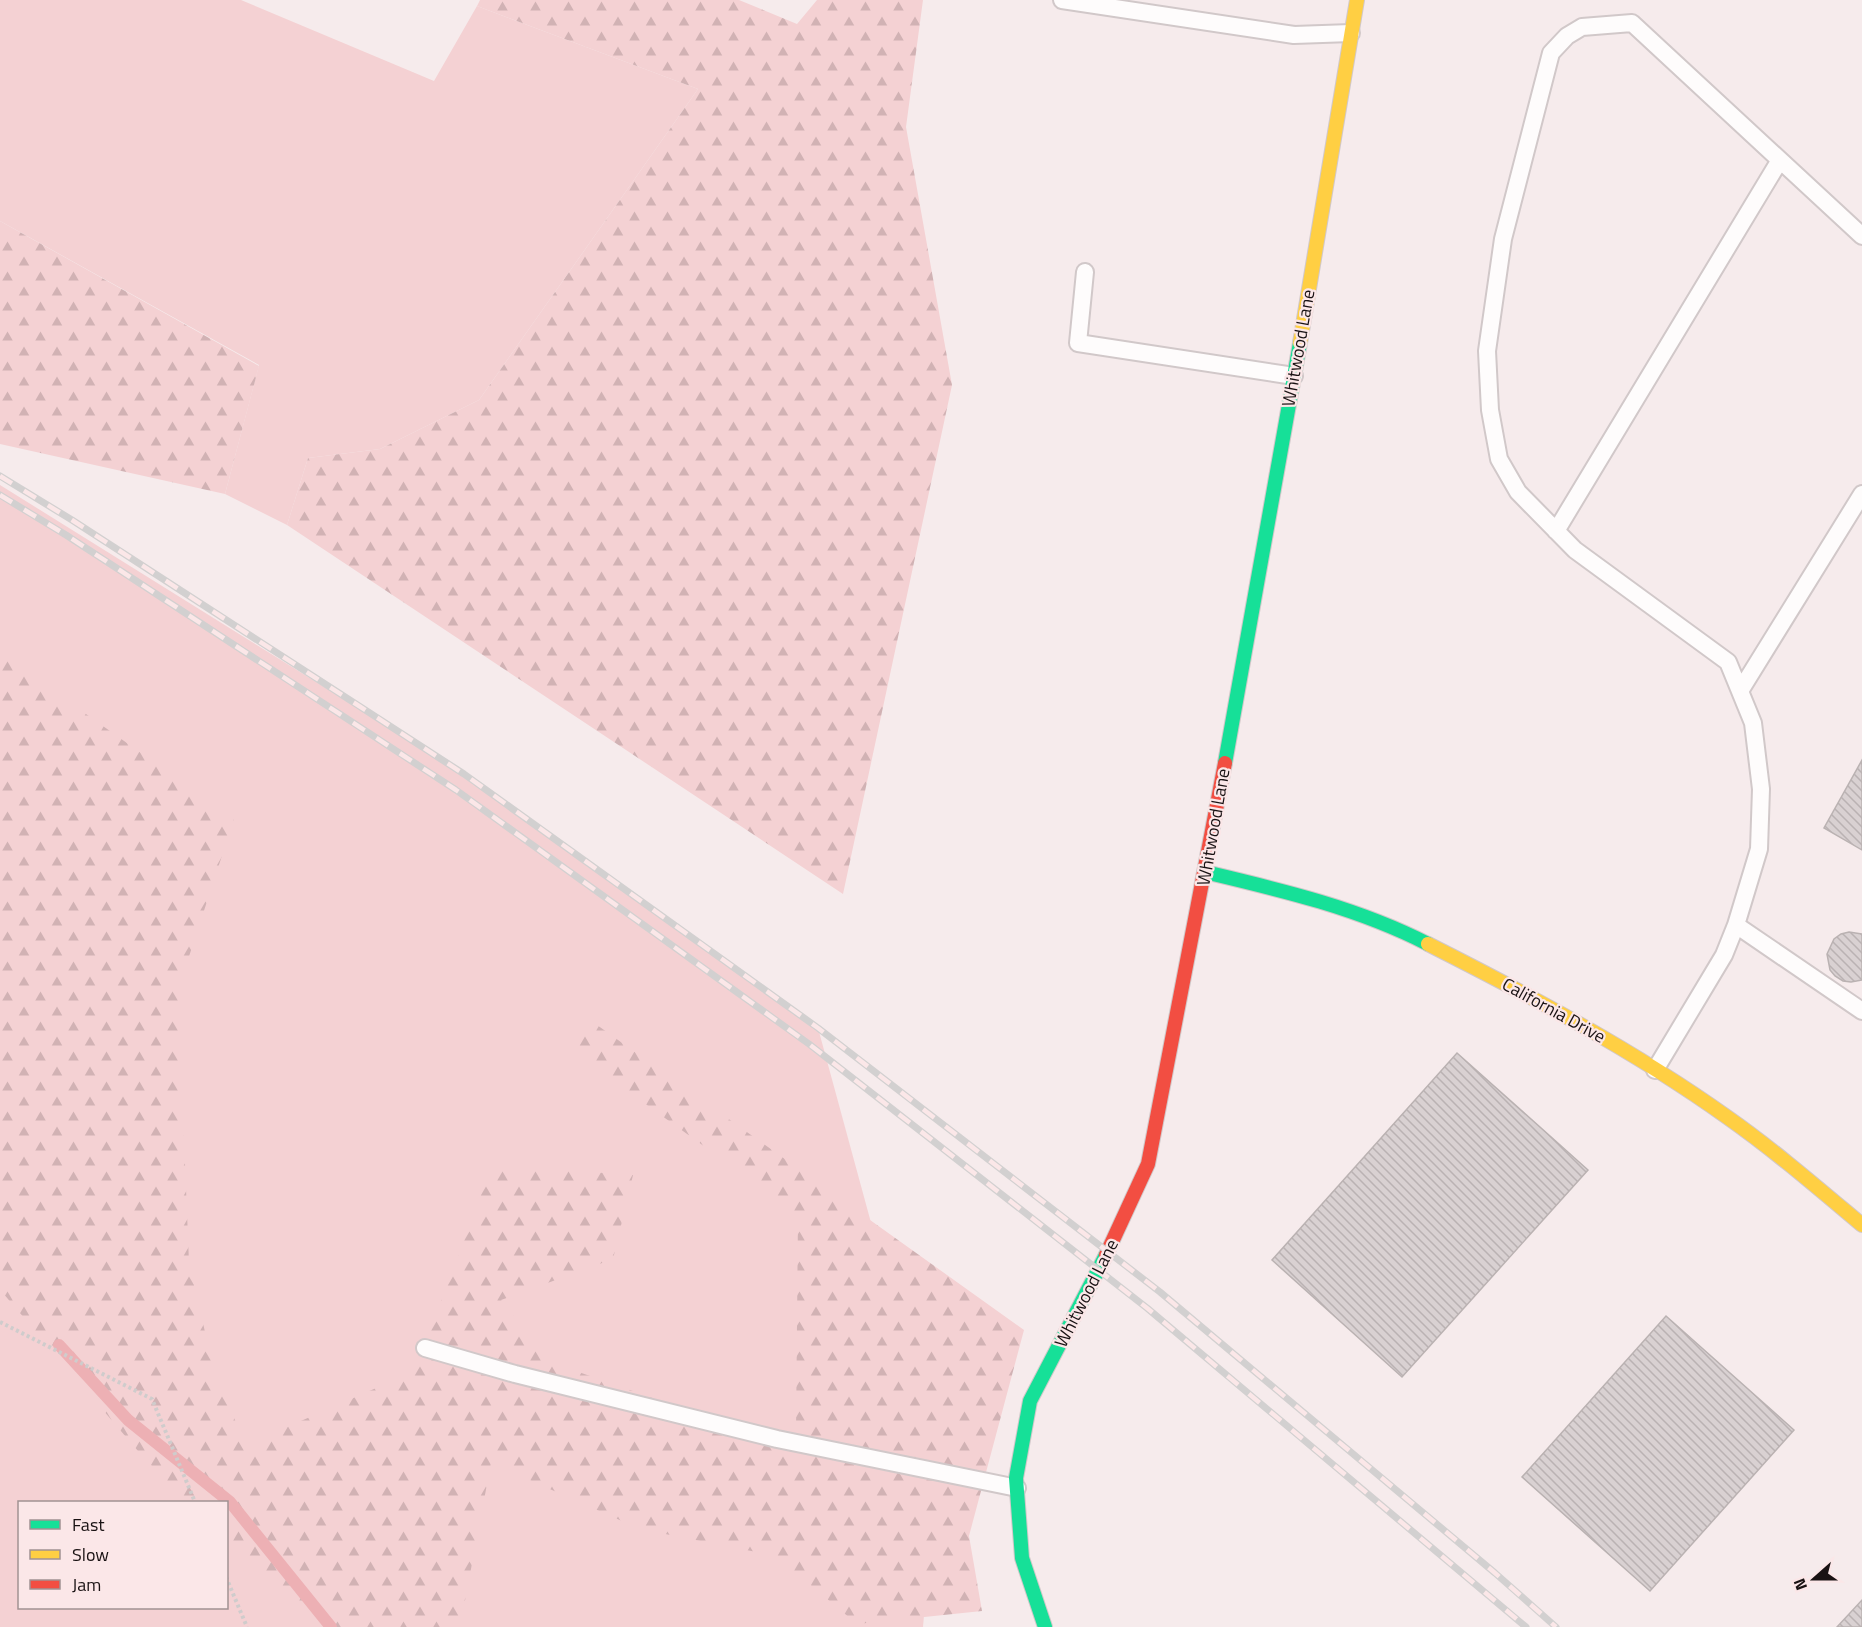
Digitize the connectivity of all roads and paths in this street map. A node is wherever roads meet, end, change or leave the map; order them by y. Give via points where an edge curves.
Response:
1 (1062, 0) edge
2 (1357, 0) edge
3 (1352, 33) junction
4 (1780, 160) junction
5 (1862, 236) edge
6 (1085, 272) dead end
7 (1294, 376) junction
8 (1862, 494) edge
9 (1556, 531) junction
10 (1740, 691) junction
11 (1205, 872) junction
12 (1736, 925) junction
13 (1862, 1011) edge
14 (1655, 1070) junction
15 (1862, 1225) edge
16 (0, 1322) edge
17 (425, 1348) dead end
18 (1017, 1488) junction
19 (194, 1501) edge
20 (228, 1582) edge
21 (247, 1627) edge
22 (1045, 1627) edge

1 - 3 lane via 1294,35
2 - 3 street, Whitwood Lane
3 - 7 street, Whitwood Lane
4 - 5 lane
4 - 9 lane
4 - 9 lane via 1632,23 1582,27 1551,53 1503,239 1487,351 1490,410 1499,459 1518,492
6 - 7 lane via 1078,343
7 - 11 street, Whitwood Lane
8 - 10 lane
9 - 10 lane via 1575,550 1728,662
10 - 12 lane via 1752,723 1761,789 1759,849
11 - 14 street, California Drive via 1302,895 1401,930 1508,984
11 - 18 street, Whitwood Lane via 1148,1164 1115,1238 1030,1401
12 - 13 lane
12 - 14 lane via 1724,955
14 - 15 street, California Drive via 1727,1117
16 - 19 path via 152,1399
17 - 18 lane via 777,1439
18 - 22 street, Whitwood Lane via 1022,1558
20 - 21 path

